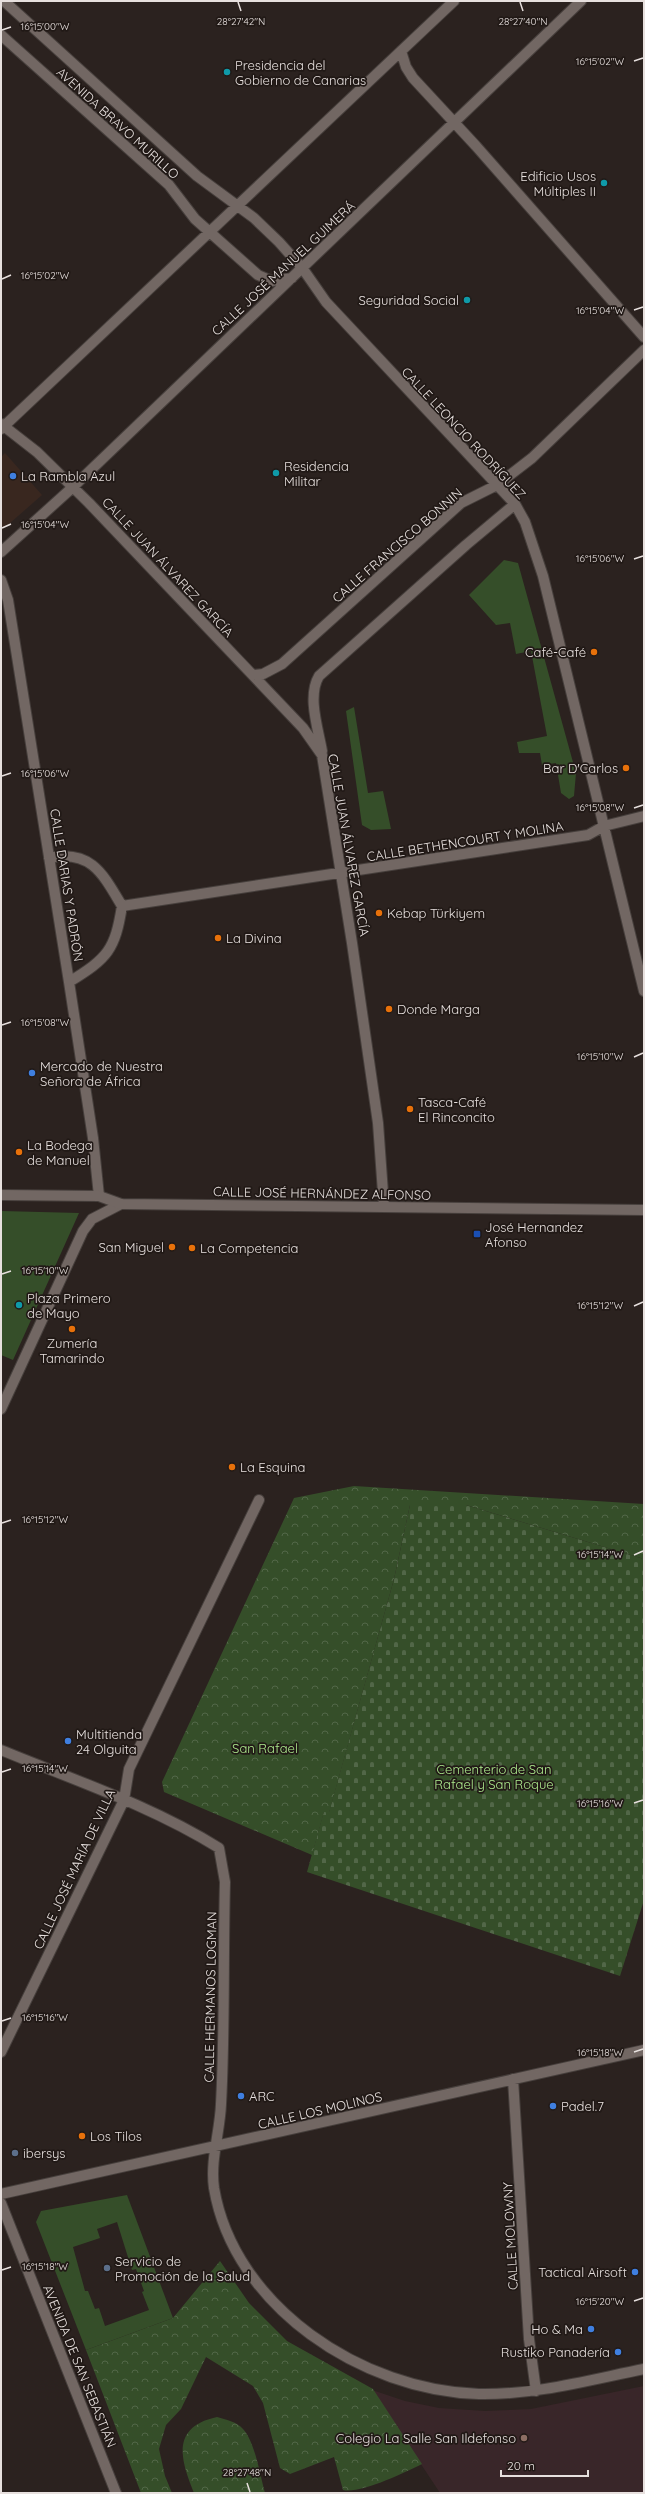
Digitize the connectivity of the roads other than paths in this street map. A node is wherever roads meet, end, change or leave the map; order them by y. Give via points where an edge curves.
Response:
1 (4, 1) edge
2 (454, 1) edge
3 (581, 1) edge
4 (1, 35) edge
5 (401, 52) junction
6 (455, 123) junction
7 (238, 206) junction
8 (209, 233) junction
9 (303, 268) junction
10 (292, 278) junction
11 (644, 337) edge
12 (644, 350) edge
13 (2, 426) edge
14 (497, 485) junction
15 (73, 487) junction
16 (515, 504) junction
17 (1, 552) edge
18 (1, 580) edge
19 (253, 676) junction
20 (322, 755) junction
21 (644, 816) edge
22 (604, 826) junction
23 (49, 858) junction
24 (341, 874) junction
25 (122, 906) junction
26 (69, 982) junction
27 (644, 991) edge
28 (1, 1195) edge
29 (99, 1196) junction
30 (121, 1204) junction
31 (384, 1207) junction
32 (644, 1210) edge
33 (1, 1409) edge
34 (259, 1500) dead end
35 (1, 1750) edge
36 (124, 1800) junction
37 (644, 2050) edge
38 (1, 2052) edge
39 (512, 2079) junction
40 (216, 2147) junction
41 (1, 2194) edge
42 (1, 2203) edge
43 (644, 2369) edge
44 (536, 2391) junction
45 (116, 2493) edge

1 - 7 street, AVENIDA BRAVO MURILLO via 197,176
2 - 5 street
3 - 6 street, CALLE JOSÉ MANUEL GUIMERÁ
4 - 8 street, AVENIDA BRAVO MURILLO via 169,185 194,219
5 - 6 street via 413,78
5 - 7 street
6 - 9 street, CALLE JOSÉ MANUEL GUIMERÁ
6 - 11 street
7 - 8 street
7 - 9 street, AVENIDA BRAVO MURILLO via 279,242
8 - 10 street, AVENIDA BRAVO MURILLO via 265,279 276,281
8 - 13 street
9 - 10 street, CALLE JOSÉ MANUEL GUIMERÁ
9 - 14 street, CALLE LEONCIO RODRÍGUEZ via 326,302
10 - 15 street, CALLE JOSÉ MANUEL GUIMERÁ
12 - 14 street, CALLE FRANCISCO BONNIN via 532,458
13 - 15 street, CALLE JUAN ÁLVAREZ GARCÍA via 36,452
14 - 16 street, CALLE LEONCIO RODRÍGUEZ
14 - 19 street, CALLE FRANCISCO BONNIN via 462,503 282,664
15 - 17 street, CALLE JOSÉ MANUEL GUIMERÁ
15 - 19 street, CALLE JUAN ÁLVAREZ GARCÍA
16 - 20 street via 319,676 314,684 313,695
16 - 22 street, CALLE LEONCIO RODRÍGUEZ via 525,522 543,576
18 - 23 street, CALLE DARIAS Y PADRÓN via 8,600
19 - 20 street, CALLE JUAN ÁLVAREZ GARCÍA via 303,728
20 - 24 street, CALLE JUAN ÁLVAREZ GARCÍA
21 - 22 street, CALLE BETHENCOURT Y MOLINA
22 - 24 street, CALLE BETHENCOURT Y MOLINA via 588,835
22 - 27 street, CALLE LEONCIO RODRÍGUEZ
23 - 25 street via 71,856 93,864 105,877
23 - 26 street, CALLE DARIAS Y PADRÓN
24 - 25 street, CALLE BETHENCOURT Y MOLINA
24 - 31 street, CALLE JUAN ÁLVAREZ GARCÍA via 378,1124
25 - 26 street via 118,932 110,950 88,970
26 - 29 street, CALLE DARIAS Y PADRÓN via 93,1138
28 - 29 street, CALLE JOSÉ HERNÁNDEZ ALFONSO
29 - 30 street, CALLE JOSÉ HERNÁNDEZ ALFONSO
30 - 31 street, CALLE JOSÉ HERNÁNDEZ ALFONSO
30 - 33 street via 92,1218 83,1231
31 - 32 street, CALLE JOSÉ HERNÁNDEZ ALFONSO
34 - 36 street, CALLE JOSÉ MARÍA DE VILLA via 129,1769
35 - 36 street
36 - 38 street, CALLE JOSÉ MARÍA DE VILLA
36 - 40 street, CALLE HERMANOS LOGMAN via 198,1835 219,1848 225,1882 221,2103
37 - 39 street, CALLE LOS MOLINOS
39 - 40 street, CALLE LOS MOLINOS
39 - 44 street, CALLE MOLOWNY via 529,2339
40 - 41 street, CALLE LOS MOLINOS
40 - 44 street, CALLE HERMANOS LOGMAN via 214,2187 237,2254 261,2288 313,2336 357,2363 426,2386 477,2394
42 - 45 street, AVENIDA DE SAN SEBASTIÁN
43 - 44 street, CALLE HERMANOS LOGMAN

